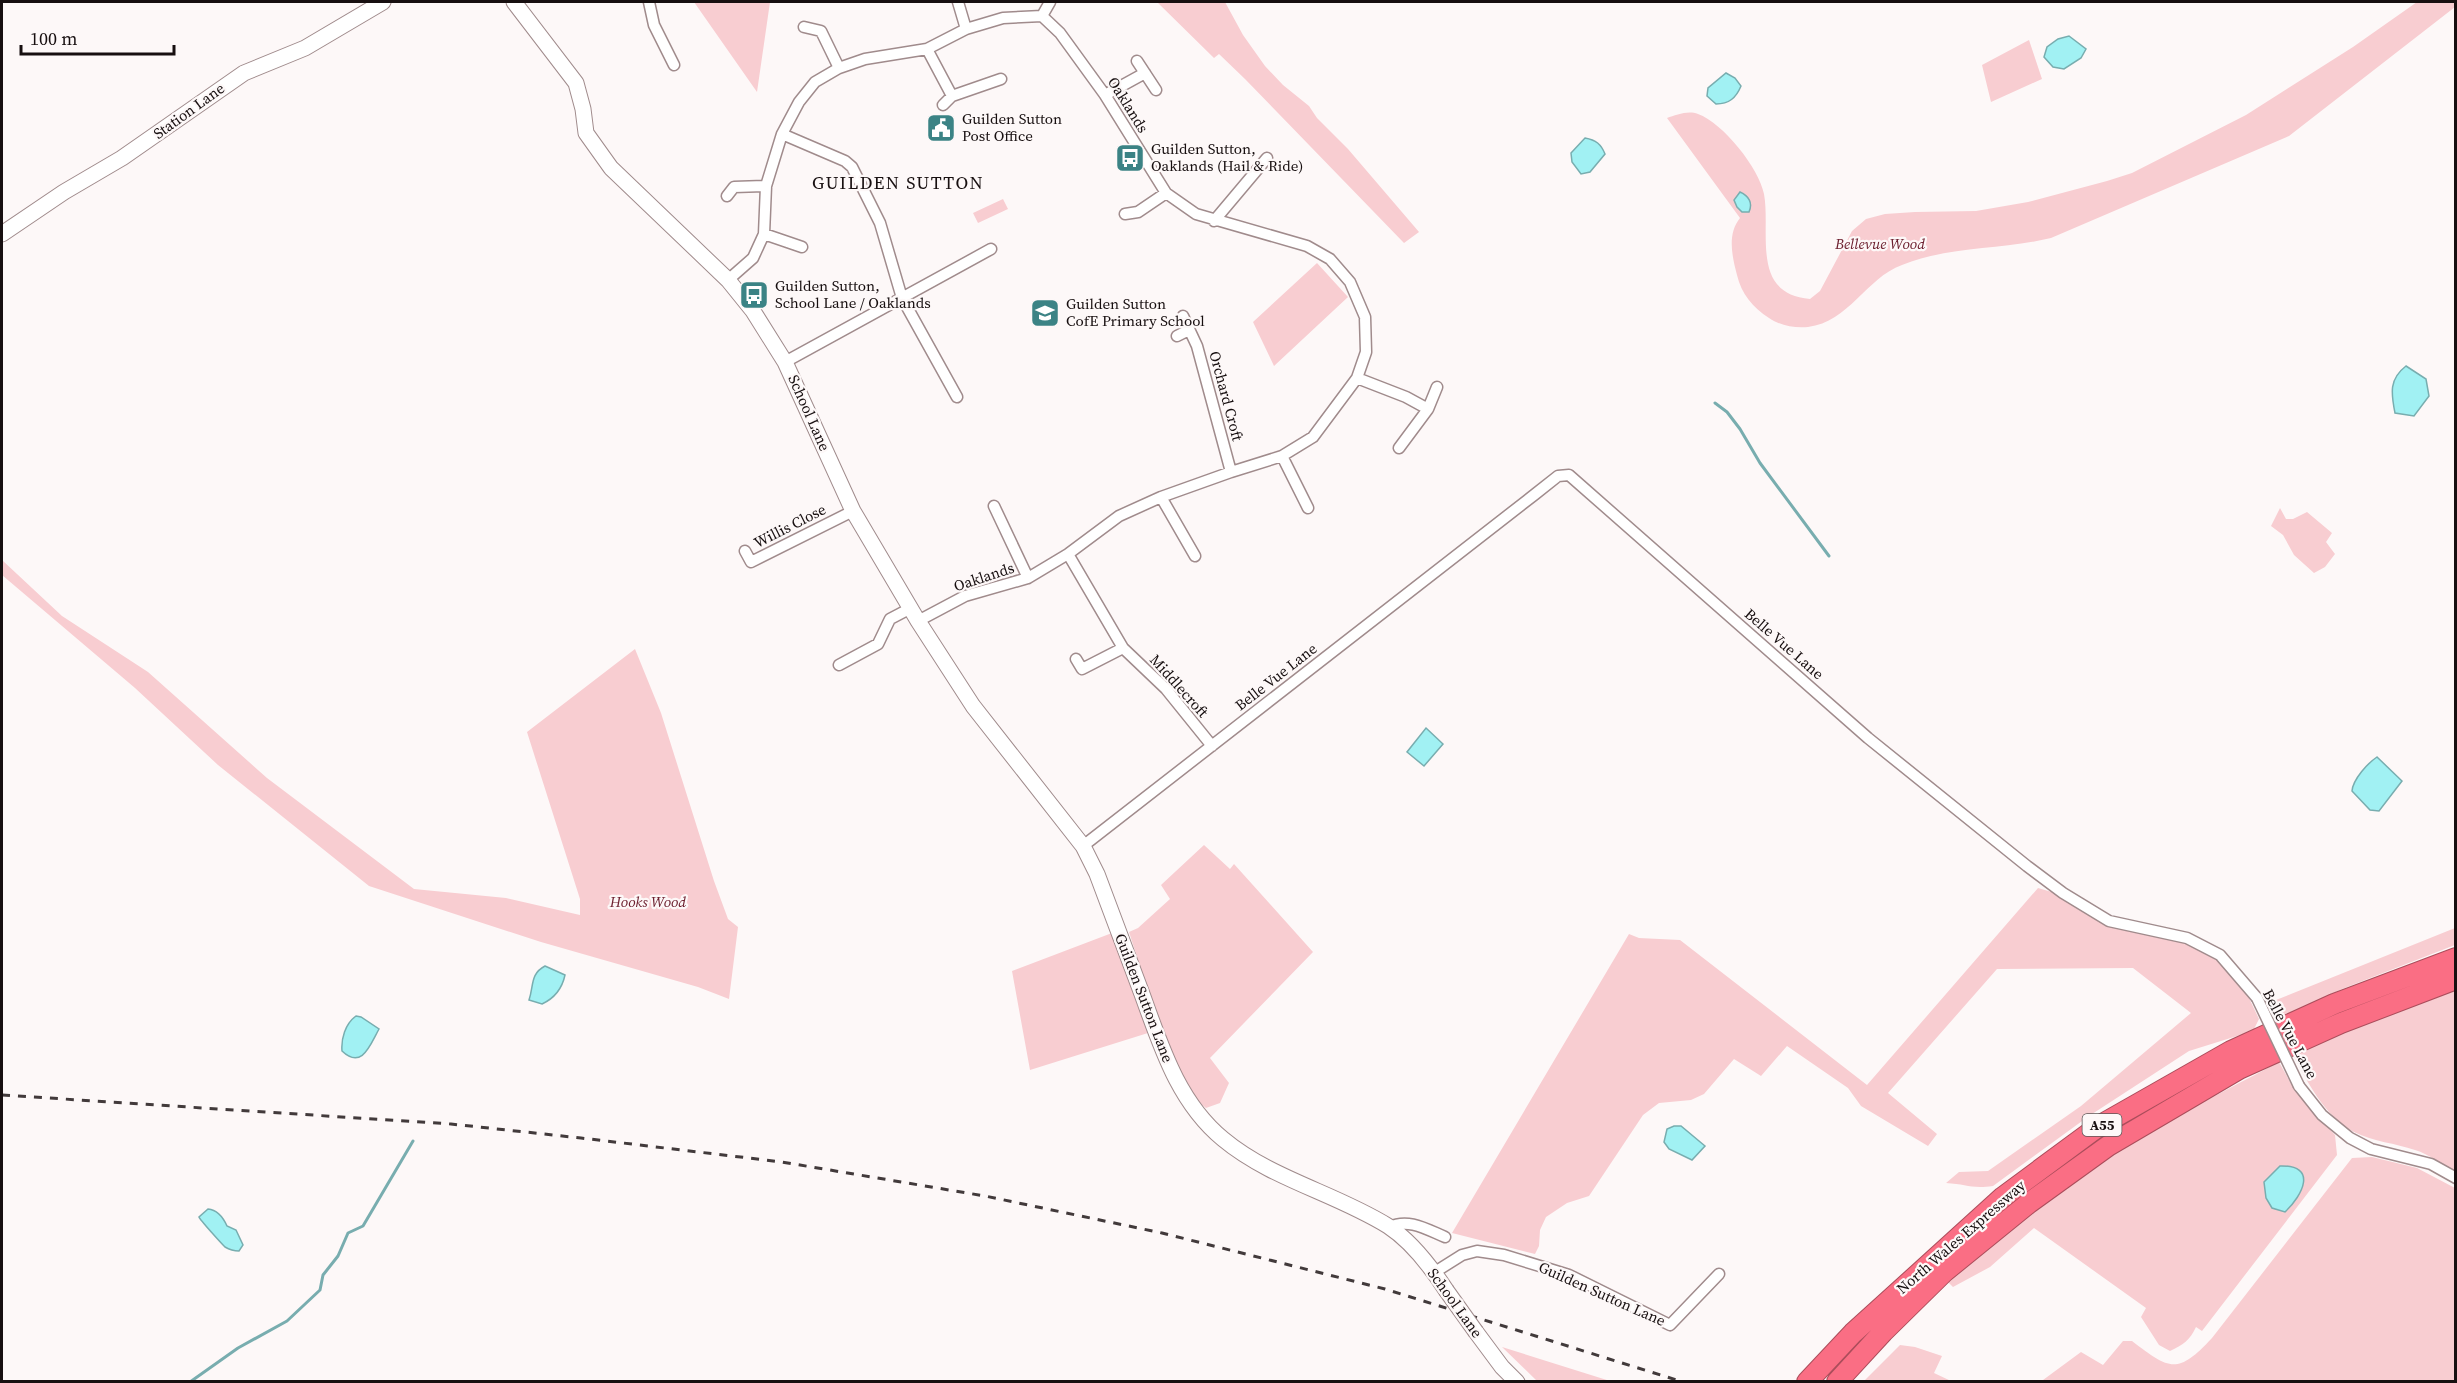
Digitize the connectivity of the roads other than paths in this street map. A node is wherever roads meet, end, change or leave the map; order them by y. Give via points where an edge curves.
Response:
1 (383, 2) edge
2 (514, 2) edge
3 (649, 2) edge
4 (958, 2) edge
5 (1050, 2) edge
6 (1042, 16) junction
7 (804, 27) dead end
8 (966, 29) junction
9 (927, 49) junction
10 (1137, 61) dead end
11 (674, 64) dead end
12 (838, 68) junction
13 (1145, 73) junction
14 (1001, 79) dead end
15 (1156, 90) dead end
16 (1105, 95) junction
17 (952, 96) junction
18 (943, 105) dead end
19 (782, 134) junction
20 (1267, 158) dead end
21 (766, 186) junction
22 (729, 187) dead end
23 (1166, 192) junction
24 (1125, 214) dead end
25 (1214, 220) junction
26 (2, 234) edge
27 (764, 234) junction
28 (794, 248) dead end
29 (991, 249) dead end
30 (728, 280) junction
31 (902, 298) junction
32 (1183, 316) dead end
33 (1189, 330) junction
34 (1177, 336) dead end
35 (785, 362) junction
36 (1358, 378) junction
37 (1437, 387) dead end
38 (957, 398) dead end
39 (1428, 409) junction
40 (1399, 448) dead end
41 (1282, 456) junction
42 (1231, 472) junction
43 (1161, 497) junction
44 (1301, 502) dead end
45 (993, 506) dead end
46 (853, 511) junction
47 (1192, 549) dead end
48 (745, 551) dead end
49 (1068, 554) junction
50 (1028, 578) junction
51 (915, 615) junction
52 (1123, 648) junction
53 (1077, 659) dead end
54 (838, 665) dead end
55 (1212, 746) junction
56 (1083, 846) junction
57 (2456, 958) edge
58 (2456, 979) edge
59 (1222, 1139) joint
60 (2456, 1178) edge
61 (1389, 1227) junction
62 (1445, 1236) dead end
63 (1435, 1272) junction
64 (1719, 1274) dead end
65 (1517, 1382) edge
66 (1807, 1382) edge
67 (1837, 1382) edge

1 - 26 street, Station Lane via 305,48 244,73 122,158
2 - 30 street, School Lane via 576,83 586,133 611,168
3 - 11 street via 654,25
4 - 8 street
5 - 6 street
6 - 8 street via 1003,18
6 - 16 street, Oaklands via 1060,33
7 - 12 street via 824,26
8 - 9 street
9 - 12 street
9 - 17 street
10 - 13 street
12 - 19 street via 815,82
13 - 15 street
13 - 16 street
14 - 17 street
16 - 23 street, Oaklands
17 - 18 street
19 - 21 street
19 - 31 street via 852,167 880,223
20 - 25 street
21 - 22 street
21 - 27 street
23 - 24 street via 1140,215
23 - 25 street, Oaklands via 1196,214
25 - 36 street, Oaklands via 1307,246 1330,259 1350,282 1365,317 1366,352
27 - 28 street
27 - 30 street via 753,258
29 - 31 street
30 - 35 street, School Lane
31 - 35 street
31 - 38 street
32 - 33 street, Orchard Croft
33 - 34 street
33 - 42 street, Orchard Croft via 1197,346
35 - 46 street, School Lane
36 - 39 street
36 - 41 street, Oaklands via 1313,437
37 - 39 street
39 - 40 street
41 - 42 street, Oaklands
41 - 44 street
42 - 43 street, Oaklands
43 - 47 street
43 - 49 street, Oaklands via 1119,516
45 - 50 street, Oaklands
46 - 48 street, Willis Close via 751,562
46 - 51 street, School Lane
49 - 50 street, Oaklands
49 - 52 street, Middlecroft
50 - 51 street, Oaklands
51 - 54 street, Oaklands via 891,619 878,644 858,648
51 - 56 street, School Lane via 973,705
52 - 53 street via 1082,669
52 - 55 street, Middlecroft via 1166,689
55 - 56 street, Belle Vue Lane
55 - 60 street, Belle Vue Lane, bridge via 1534,495 1558,477 1569,475 1868,738 2063,893 2109,921 2187,938 2220,955 2257,998 2299,1086 2322,1115 2350,1138 2371,1149 2431,1164
56 - 59 street, Guilden Sutton Lane via 1166,1058 1184,1095
57 - 66 highway, North Wales Expressway / A55 via 2334,1004 2231,1051 2099,1126 1994,1205 1853,1333
58 - 67 highway, North Wales Expressway / A55 via 2341,1023 2239,1069 2108,1146 1944,1272
59 - 61 street, School Lane via 1270,1170
61 - 62 street via 1409,1222
61 - 63 street, School Lane
63 - 64 street, Guilden Sutton Lane via 1462,1255 1477,1251 1504,1255 1569,1275 1670,1326
63 - 65 street, School Lane, bridge via 1502,1367

